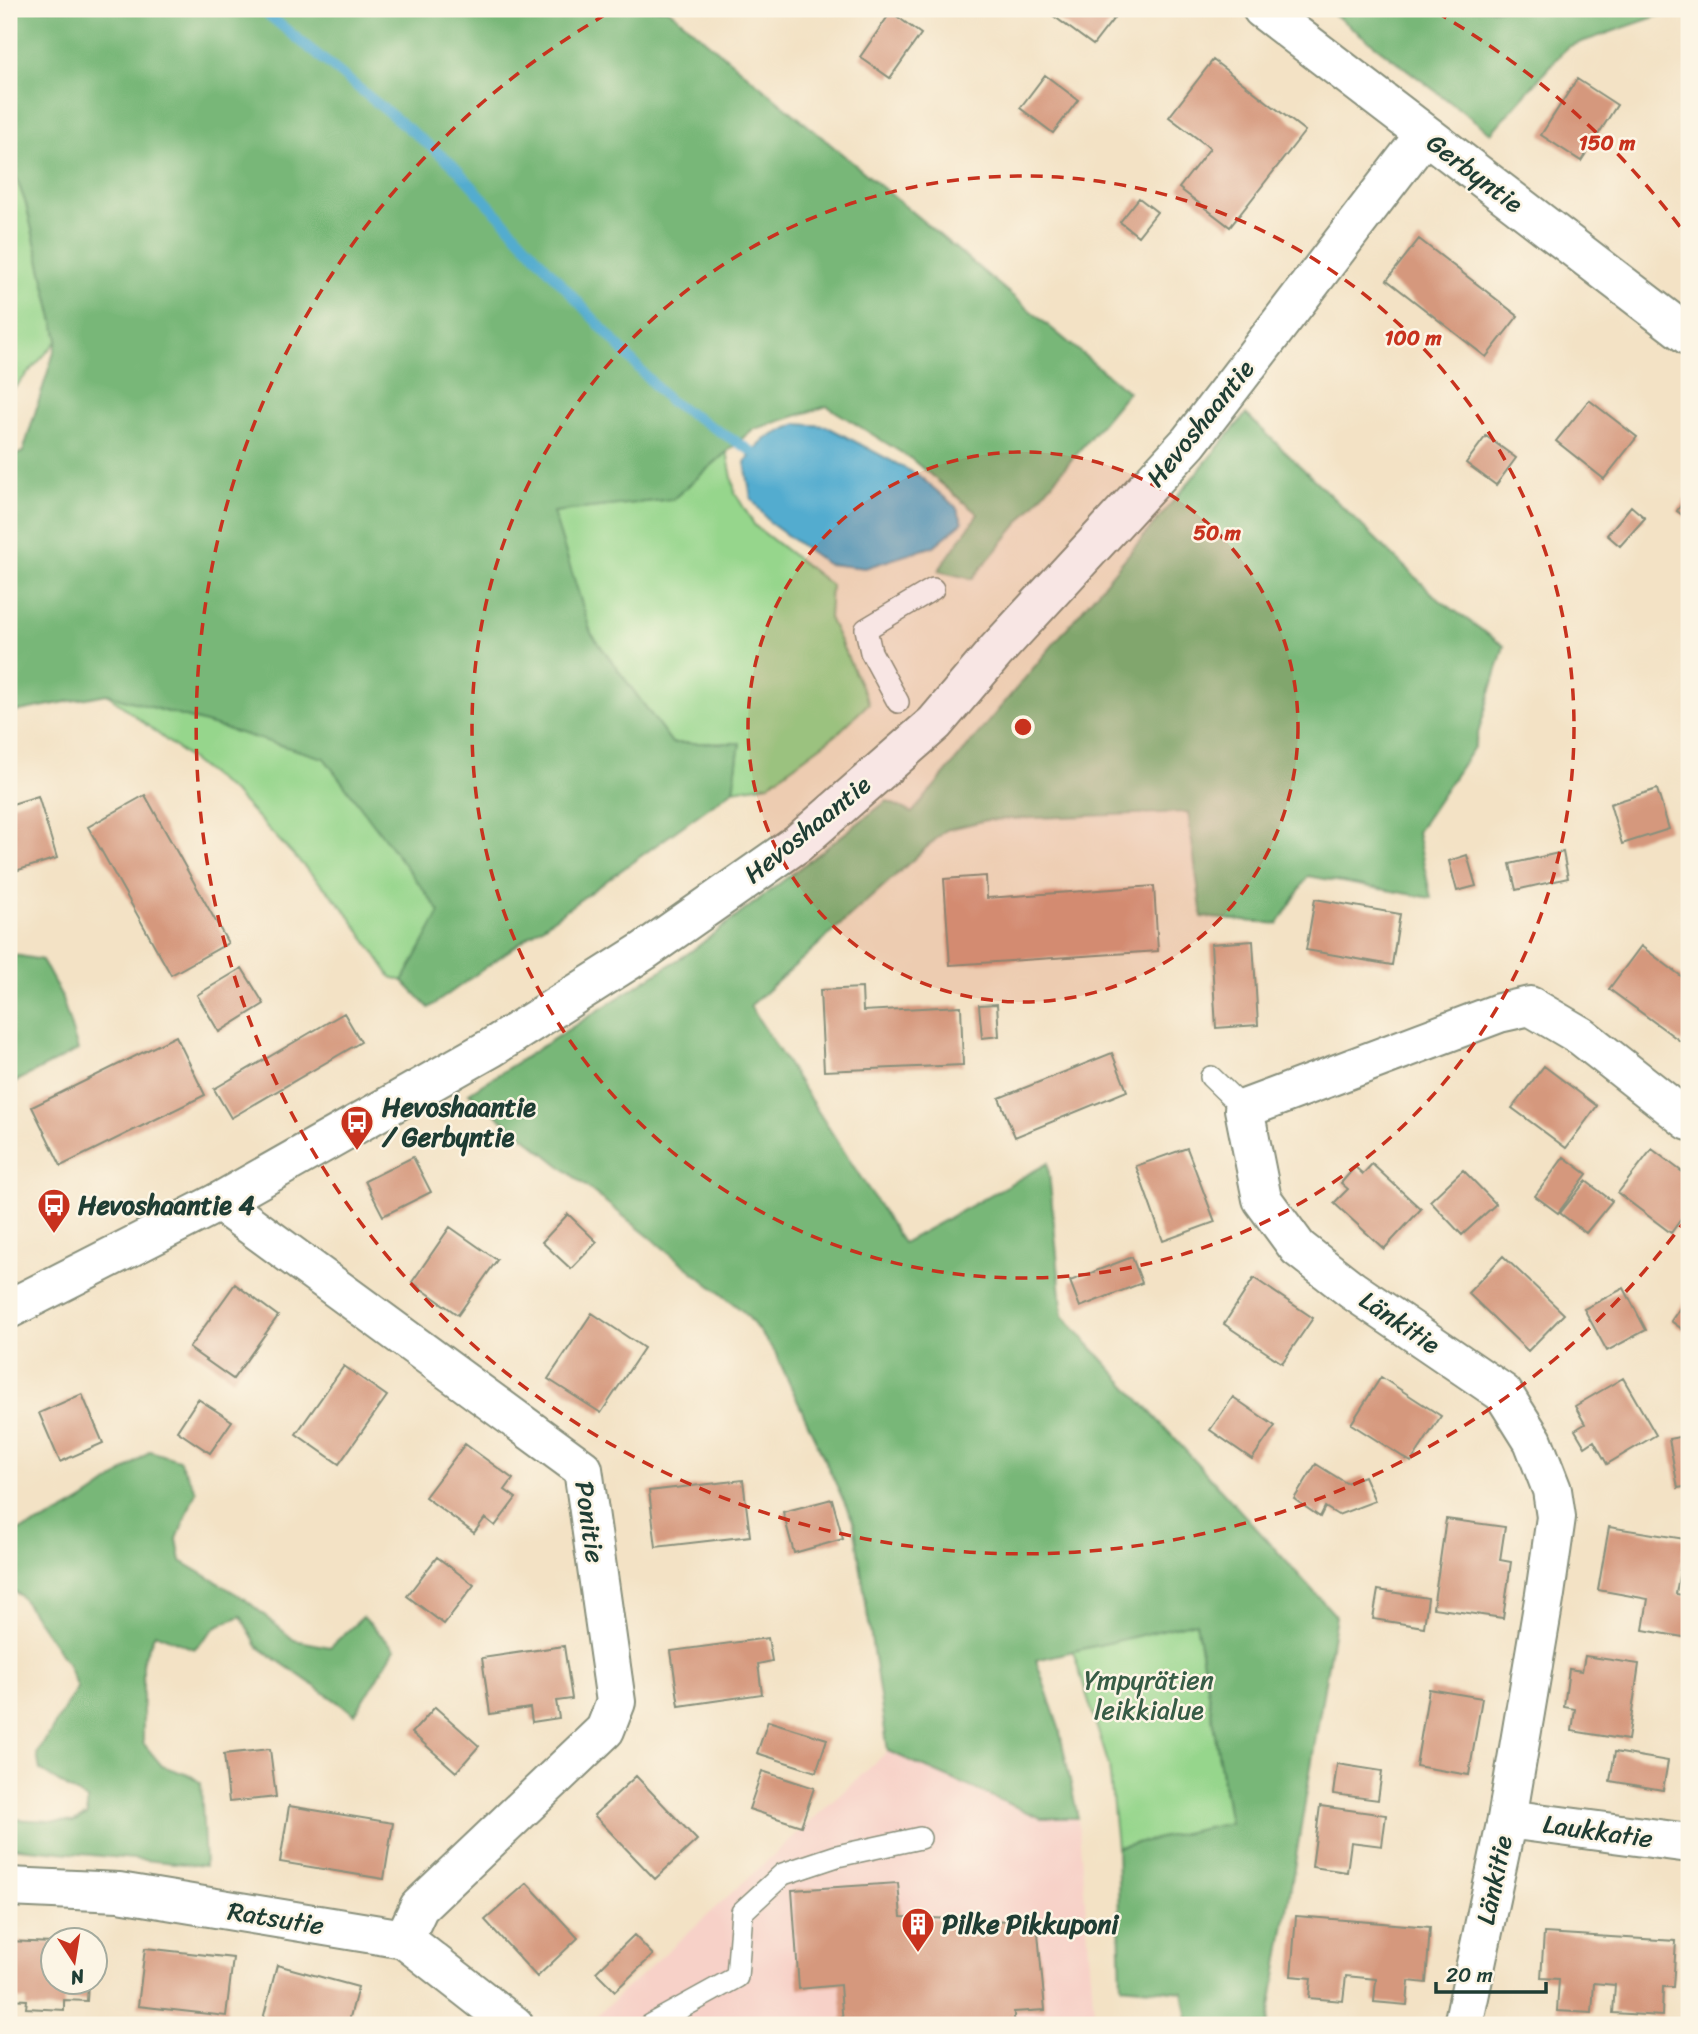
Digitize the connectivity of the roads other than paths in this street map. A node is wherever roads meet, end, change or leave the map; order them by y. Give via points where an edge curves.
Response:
1 (1262, 9) edge
2 (1425, 134) junction
3 (1689, 336) edge
4 (933, 589) dead end
5 (898, 702) dead end
6 (1211, 1077) dead end
7 (1244, 1109) junction
8 (1689, 1121) edge
9 (219, 1202) junction
10 (9, 1309) edge
11 (1507, 1819) junction
12 (920, 1838) dead end
13 (1689, 1843) edge
14 (9, 1887) edge
15 (404, 1939) junction
16 (514, 2025) edge
17 (650, 2025) edge
18 (1464, 2025) edge

1 - 2 street, Gerbyntie
2 - 3 street, Gerbyntie
2 - 9 street, Hevoshaantie via 1189,442 935,723 798,843 644,951 491,1048
4 - 5 lane via 866,629 871,652
6 - 7 lane
7 - 8 street via 1499,1013 1530,1006 1581,1036
7 - 11 street, Länkitie via 1262,1199 1298,1248 1503,1393 1533,1441 1552,1490 1556,1517
9 - 10 street, Hevoshaantie
9 - 15 street, Ponitie via 583,1469 615,1702 605,1730 419,1908
11 - 13 street, Laukkatie
11 - 18 street, Länkitie
12 - 17 lane via 837,1856 783,1874 742,1912 737,1977
14 - 15 street, Ratsutie via 119,1892
15 - 16 street, Ratsutie

